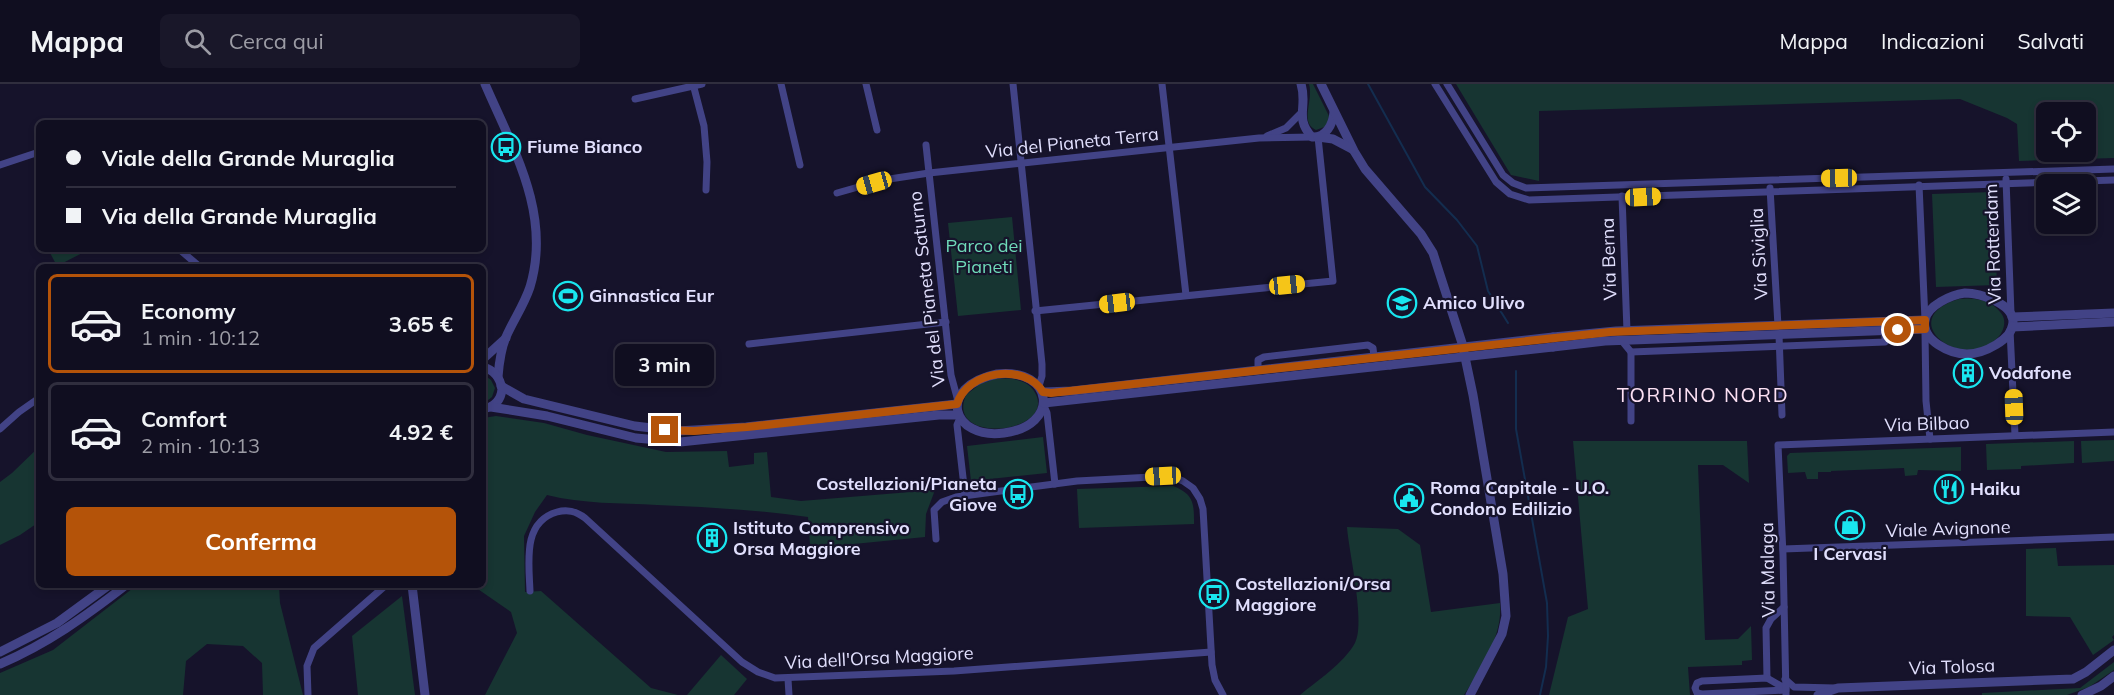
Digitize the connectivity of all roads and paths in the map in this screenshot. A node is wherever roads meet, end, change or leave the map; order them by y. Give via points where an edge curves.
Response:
1 (485, 84) edge
2 (702, 84) edge
3 (781, 84) edge
4 (866, 84) edge
5 (1012, 84) edge
6 (1162, 84) edge
7 (1301, 84) edge
8 (1321, 84) edge
9 (1435, 84) edge
10 (1447, 84) edge
11 (693, 85) edge
12 (635, 99) dead end
13 (1334, 112) junction
14 (1301, 113) junction
15 (877, 130) dead end
16 (1315, 137) junction
17 (1259, 138) junction
18 (926, 146) dead end
19 (1169, 147) junction
20 (1354, 151) junction
21 (36, 153) edge
22 (1020, 164) junction
23 (0, 165) edge
24 (800, 165) dead end
25 (2114, 169) edge
26 (929, 173) junction
27 (2006, 173) junction
28 (1918, 176) junction
29 (1770, 180) junction
30 (2114, 180) edge
31 (2007, 183) junction
32 (1621, 186) junction
33 (1919, 187) junction
34 (706, 190) dead end
35 (1770, 191) junction
36 (837, 193) dead end
37 (1622, 198) junction
38 (182, 252) edge
39 (196, 264) edge
40 (1186, 295) junction
41 (1035, 311) junction
42 (2114, 313) edge
43 (2011, 316) junction
44 (946, 322) junction
45 (2114, 322) edge
46 (1925, 325) junction
47 (2011, 328) junction
48 (1778, 330) junction
49 (1627, 331) junction
50 (1884, 331) junction
51 (506, 338) junction
52 (1622, 341) junction
53 (1553, 342) junction
54 (749, 344) dead end
55 (1779, 347) junction
56 (1631, 352) junction
57 (486, 356) edge
58 (1391, 360) junction
59 (486, 368) edge
60 (500, 382) junction
61 (1041, 389) junction
62 (36, 400) edge
63 (958, 403) junction
64 (1044, 405) junction
65 (487, 408) edge
66 (1782, 415) dead end
67 (959, 417) junction
68 (1631, 421) dead end
69 (0, 429) edge
70 (2114, 432) edge
71 (2015, 435) junction
72 (1930, 439) junction
73 (1778, 445) joint
74 (1055, 484) junction
75 (965, 495) junction
76 (2114, 537) edge
77 (936, 539) dead end
78 (1783, 549) junction
79 (105, 588) edge
80 (122, 588) edge
81 (383, 588) edge
82 (412, 588) edge
83 (530, 591) dead end
84 (1784, 607) junction
85 (2114, 650) edge
86 (0, 652) edge
87 (1211, 652) junction
88 (0, 663) edge
89 (2114, 676) edge
90 (788, 678) junction
91 (1767, 678) junction
92 (1785, 679) junction
93 (1838, 688) junction
94 (1786, 691) edge
95 (1472, 694) edge
96 (308, 695) edge
97 (425, 695) edge
98 (789, 695) edge
99 (1223, 695) edge
100 (1818, 695) edge
101 (2082, 695) edge

1 - 51 street via 528,185 536,225 530,286
2 - 11 street
3 - 24 street
4 - 15 street
5 - 22 street
6 - 19 street
7 - 14 street
8 - 13 street
9 - 37 street via 1493,177 1510,194 1535,201
10 - 32 street via 1502,173 1513,183 1530,188
11 - 12 street
11 - 34 street via 704,126
13 - 16 street via 1330,127
13 - 20 street
14 - 16 street via 1304,127
14 - 17 street via 1286,128
16 - 17 street, Via del Pianeta Terra
16 - 20 street via 1333,139
16 - 40 street via 1333,281
17 - 19 street, Via del Pianeta Terra
18 - 26 street, Via del Pianeta Saturno
19 - 22 street, Via del Pianeta Terra
19 - 40 street
20 - 95 street via 1433,253 1466,360 1503,574 1506,616 1502,634
21 - 23 street
22 - 26 street, Via del Pianeta Terra
22 - 41 street
25 - 27 street
26 - 36 street, Via del Pianeta Terra
26 - 44 street, Via del Pianeta Saturno
27 - 28 street
27 - 31 street, Via Rotterdam
28 - 29 street
28 - 33 street
29 - 32 street
29 - 35 street, Via Siviglia
30 - 31 street
31 - 33 street
31 - 43 street, Via Rotterdam
32 - 37 street, Via Berna
33 - 35 street
33 - 46 street
35 - 37 street
35 - 48 street, Via Siviglia
37 - 49 street, Via Berna
38 - 39 street
40 - 41 street
41 - 61 street
42 - 43 street
43 - 46 street via 1990,298 1965,293 1933,309
43 - 47 street
44 - 54 street
44 - 63 street, Via del Pianeta Saturno
45 - 47 street
46 - 47 street via 1941,346 1964,354 1989,349
46 - 48 street
46 - 50 street
46 - 72 street
47 - 71 street
48 - 49 street
48 - 50 street
48 - 52 street
48 - 55 street, Via Siviglia
49 - 53 street
50 - 55 street via 1886,342
51 - 57 street
51 - 60 street
52 - 53 street
52 - 56 street
53 - 58 street, bridge
55 - 56 street
55 - 66 street, Via Siviglia
56 - 68 street
58 - 61 street via 1374,357 1083,390
58 - 64 street
59 - 60 street
60 - 63 street via 522,399 643,428 677,431
60 - 65 street via 499,399
61 - 63 street via 1023,377 997,374 968,386
61 - 64 street
62 - 69 street
63 - 67 street
64 - 67 street via 1030,424 1007,433 980,431
64 - 74 street
65 - 67 street via 553,418 630,437 680,442 939,415
67 - 75 street
70 - 71 street, Via Bilbao
71 - 72 street, Via Bilbao
72 - 73 street, Via Bilbao
73 - 78 street, Via Malaga
74 - 75 street
74 - 87 street via 1163,476 1179,478 1193,488 1204,518
75 - 77 street via 944,501 936,508
76 - 78 street, Viale Avignone
78 - 84 street, Via Malaga
79 - 86 street via 57,623
80 - 88 street via 63,631
81 - 96 street via 314,648 307,666
82 - 97 street
83 - 90 street, Via dell'Orsa Maggiore via 528,552 535,530 551,514 574,512 742,662 762,674
84 - 91 street via 1766,628
84 - 92 street, Via Malaga
85 - 93 street, Via Tolosa via 2073,679
87 - 90 street, Via dell'Orsa Maggiore via 1002,668
87 - 99 street via 1215,680
89 - 101 street
90 - 98 street
91 - 94 street
91 - 94 street via 1702,681 1695,688 1702,694
92 - 93 street, Via Tolosa via 1794,687
92 - 94 street, Via Malaga
93 - 100 street

